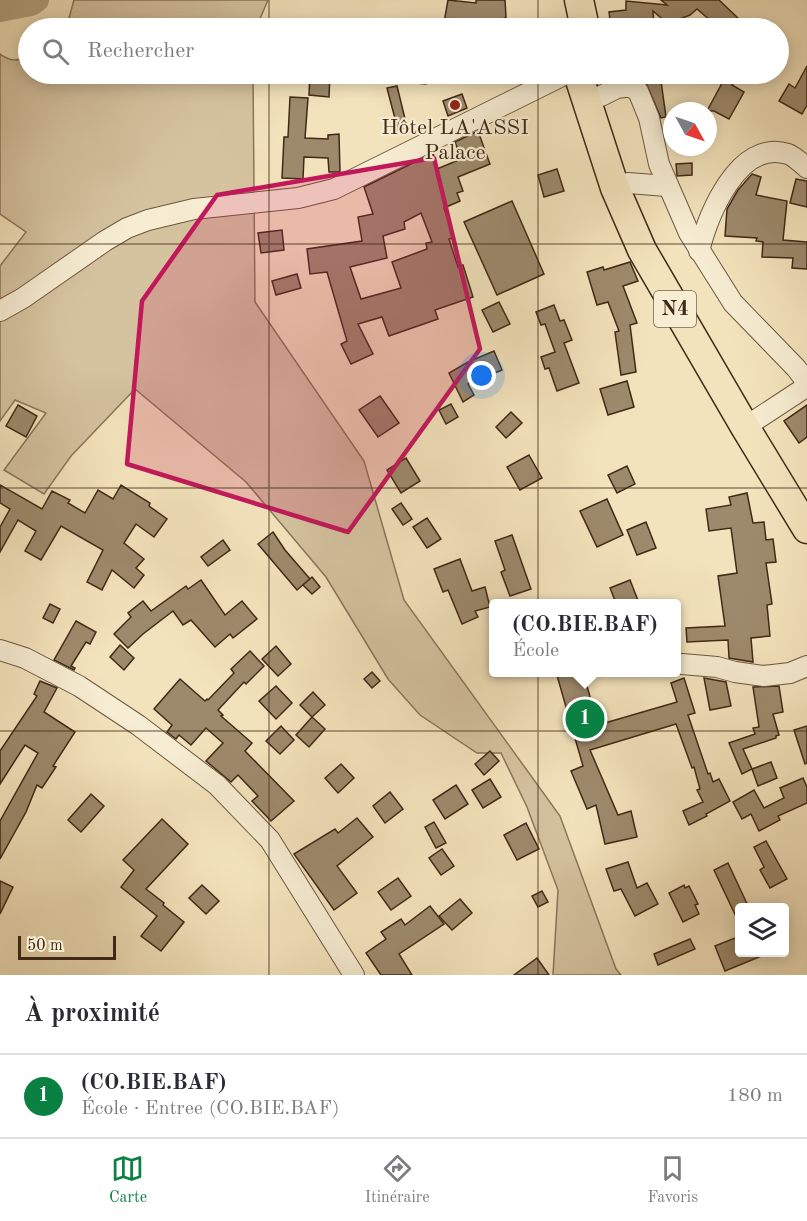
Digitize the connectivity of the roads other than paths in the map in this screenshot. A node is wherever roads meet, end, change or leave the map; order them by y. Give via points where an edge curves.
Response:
1 (560, 0) edge
2 (579, 0) edge
3 (564, 18) edge
4 (583, 18) edge
5 (545, 84) edge
6 (581, 84) edge
7 (598, 85) edge
8 (807, 168) edge
9 (628, 183) junction
10 (667, 186) junction
11 (699, 251) junction
12 (0, 311) edge
13 (807, 387) edge
14 (751, 423) junction
15 (807, 500) edge
16 (807, 529) edge
17 (0, 650) edge
18 (682, 664) dead end
19 (807, 666) edge
20 (354, 975) edge

1 - 3 highway
2 - 4 highway
5 - 12 street via 334,189 298,198 175,213 127,228
6 - 14 highway, N4 via 608,168 642,250
7 - 9 highway, N4
7 - 10 street via 638,91
8 - 11 street via 788,154 773,153 743,165 714,207
9 - 10 street
9 - 14 highway, N4 via 655,244
10 - 11 street
11 - 13 street via 733,303 796,368
13 - 14 street
14 - 15 highway, N4
14 - 16 highway, N4
17 - 20 street via 25,658 79,686 217,784 270,840
18 - 19 street via 764,676

